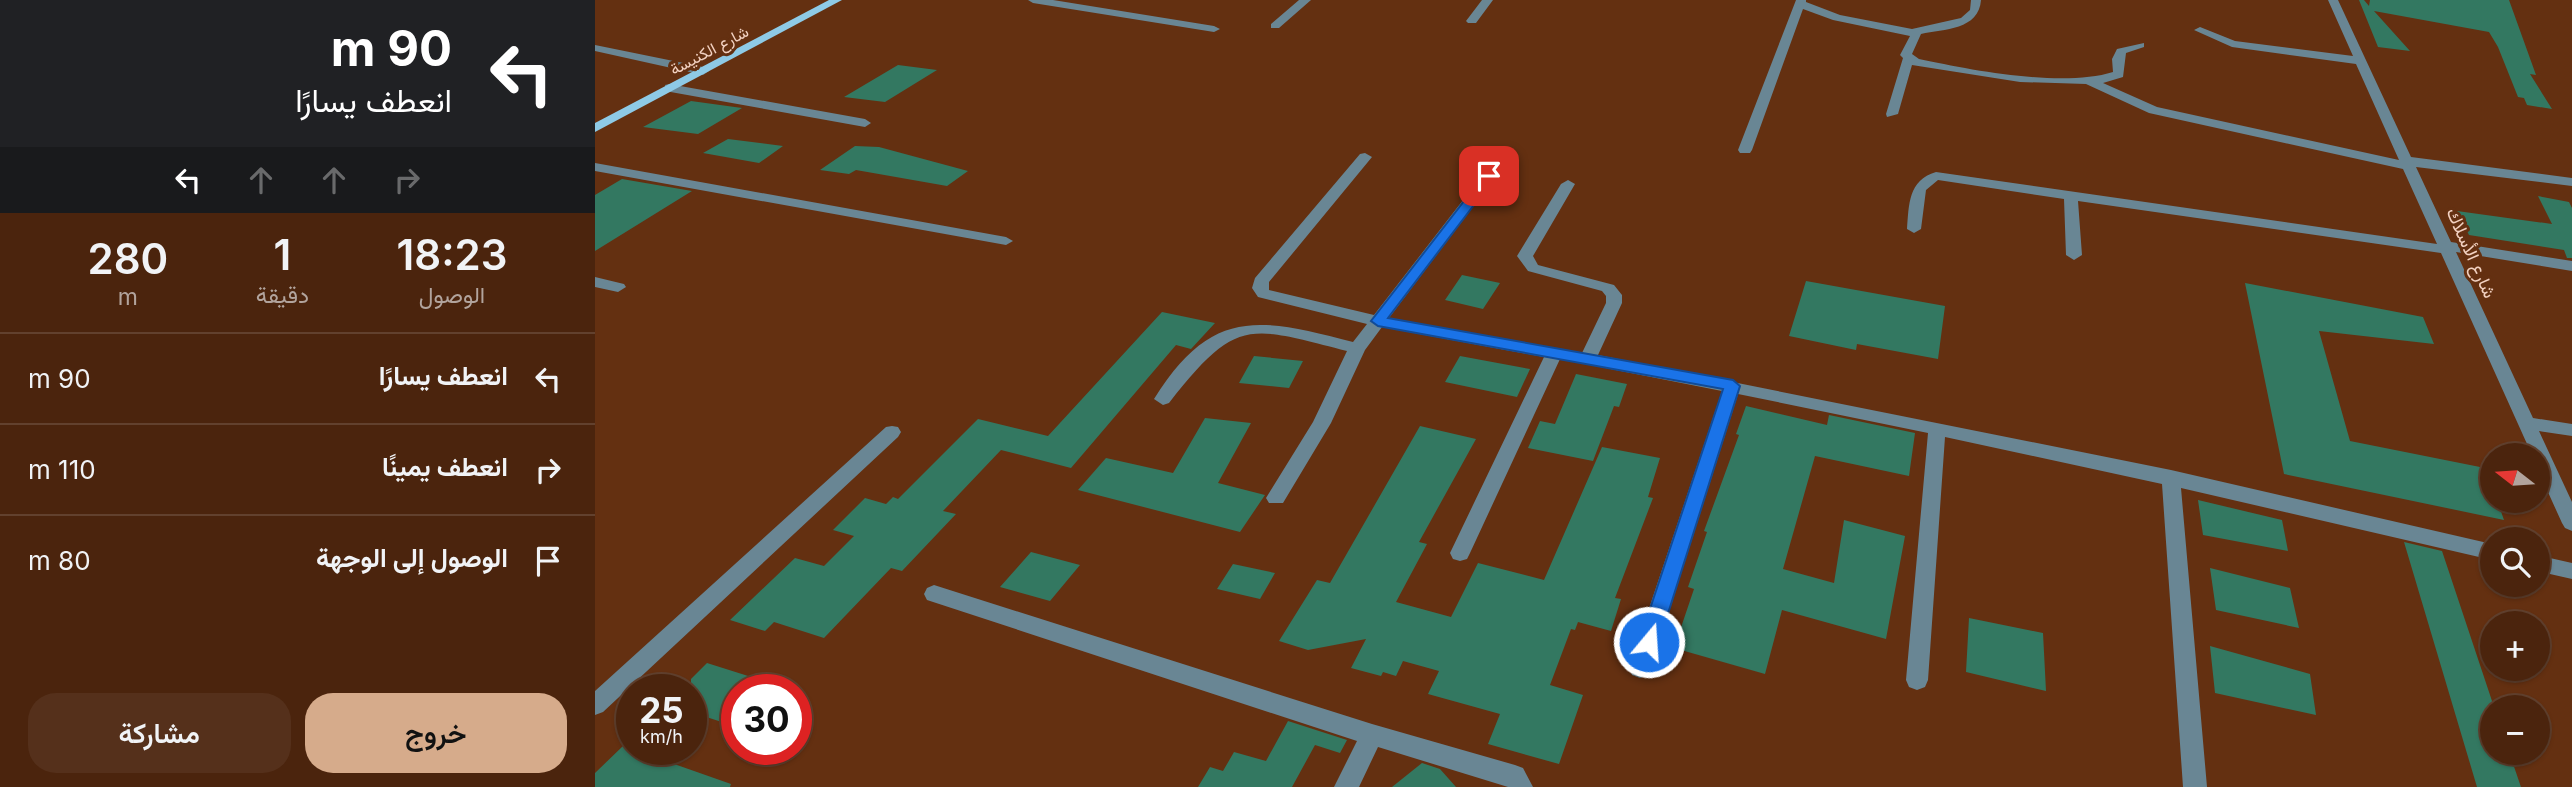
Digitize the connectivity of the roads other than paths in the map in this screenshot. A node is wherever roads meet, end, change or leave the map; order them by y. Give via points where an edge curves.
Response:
1 (837, 0) edge
2 (1033, 0) edge
3 (1306, 0) edge
4 (1488, 0) edge
5 (1976, 0) edge
6 (2333, 0) edge
7 (1801, 2) edge
8 (1472, 21) dead end
9 (1275, 26) dead end
10 (1214, 29) dead end
11 (2200, 30) dead end
12 (1912, 32) junction
13 (2140, 45) dead end
14 (595, 48) edge
15 (1908, 59) junction
16 (2361, 61) junction
17 (703, 71) junction
18 (2089, 81) junction
19 (669, 88) junction
20 (1892, 114) dead end
21 (865, 123) dead end
22 (595, 128) edge
23 (1745, 150) dead end
24 (1365, 157) dead end
25 (2408, 163) junction
26 (595, 167) edge
27 (1489, 176) dead end
28 (2572, 182) edge
29 (1568, 184) dead end
30 (2071, 195) junction
31 (1914, 229) dead end
32 (1006, 241) dead end
33 (2448, 248) junction
34 (2074, 256) dead end
35 (2572, 266) edge
36 (595, 282) edge
37 (618, 287) dead end
38 (1378, 321) junction
39 (1357, 348) junction
40 (1555, 352) junction
41 (1588, 358) junction
42 (1733, 386) junction
43 (1163, 399) dead end
44 (2526, 423) junction
45 (1937, 429) junction
46 (2572, 430) edge
47 (892, 432) dead end
48 (2171, 477) junction
49 (1276, 498) dead end
50 (2572, 523) edge
51 (2480, 549) edge
52 (1460, 553) dead end
53 (2550, 566) edge
54 (2572, 571) edge
55 (934, 594) dead end
56 (1640, 668) dead end
57 (1917, 680) dead end
58 (595, 705) edge
59 (1372, 735) junction
60 (1346, 787) edge
61 (1521, 787) edge
62 (2195, 787) edge

1 - 17 main road, شارع الكنيسة
2 - 10 street
3 - 9 street
4 - 8 street
5 - 12 street via 1975,11 1965,21
6 - 16 street, شارع الأسلاك
7 - 12 street via 1816,12 1851,22
7 - 23 street
11 - 16 street via 2232,44
12 - 15 street via 1916,35
13 - 18 street via 2122,51 2117,59 2119,74
14 - 17 street
15 - 18 street via 2057,81
15 - 20 street
16 - 25 street, شارع الأسلاك
17 - 19 main road, شارع الكنيسة
18 - 25 street via 2153,110
19 - 21 street
19 - 22 main road, شارع الكنيسة
24 - 38 street via 1261,281 1260,288 1265,294
25 - 28 street
25 - 33 street, شارع الأسلاك
26 - 32 street
27 - 38 street
29 - 41 street via 1525,256 1533,268 1608,288 1614,295
30 - 31 street via 1936,176 1919,186
30 - 33 street
30 - 34 street
33 - 35 street
33 - 44 street, شارع الأسلاك
36 - 37 street
38 - 39 street
38 - 40 street
39 - 43 street via 1260,326 1233,330 1202,351
39 - 49 street via 1322,423
40 - 41 street
40 - 52 street
41 - 42 street
42 - 45 street
42 - 56 street
44 - 46 street
44 - 50 street, شارع الأسلاك
45 - 48 street
45 - 57 street
47 - 58 street
48 - 51 street
48 - 62 street
53 - 54 street
55 - 59 street
59 - 60 street
59 - 61 street via 1514,776

